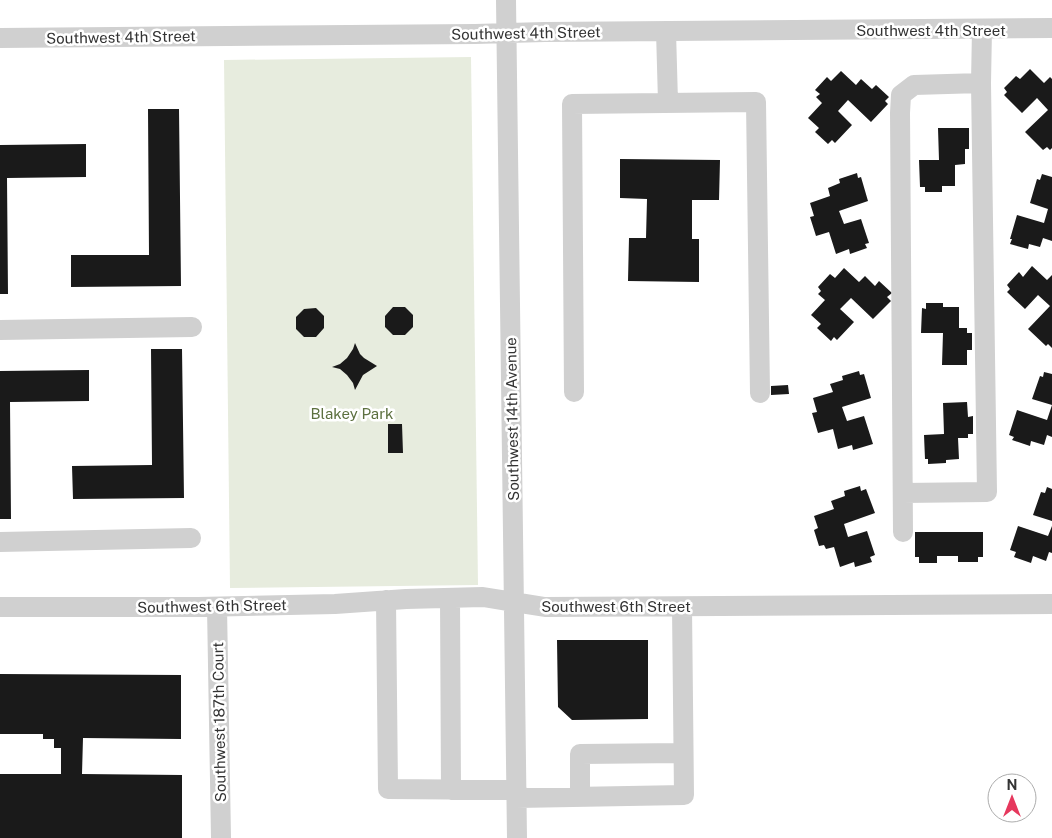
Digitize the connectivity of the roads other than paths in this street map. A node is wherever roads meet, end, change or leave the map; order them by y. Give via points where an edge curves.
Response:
1 (506, 0) edge
2 (1052, 28) edge
3 (982, 29) junction
4 (666, 31) junction
5 (506, 33) junction
6 (0, 38) edge
7 (981, 83) junction
8 (668, 102) junction
9 (192, 327) dead end
10 (0, 330) edge
11 (574, 392) dead end
12 (760, 393) dead end
13 (903, 492) junction
14 (903, 532) dead end
15 (191, 538) dead end
16 (0, 542) edge
17 (450, 598) junction
18 (386, 600) junction
19 (514, 602) junction
20 (1052, 604) edge
21 (0, 607) edge
22 (217, 607) junction
23 (682, 607) junction
24 (683, 753) junction
25 (451, 790) junction
26 (517, 794) junction
27 (580, 796) junction
28 (221, 838) edge
29 (517, 838) edge

1 - 5 street, Southwest 14th Avenue
2 - 3 street, Southwest 4th Street
3 - 4 street, Southwest 4th Street
3 - 7 street
4 - 5 street, Southwest 4th Street
4 - 8 street
5 - 6 street, Southwest 4th Street
5 - 19 street, Southwest 14th Avenue
7 - 13 street via 914,85 901,95
7 - 13 street via 987,492
8 - 11 street via 572,104
8 - 12 street via 756,102
9 - 10 street
13 - 14 street
15 - 16 street
17 - 18 street, Southwest 6th Street
17 - 19 street, Southwest 6th Street via 483,597
17 - 25 street
18 - 22 street, Southwest 6th Street
18 - 25 street via 388,789
19 - 23 street, Southwest 6th Street via 545,607
19 - 26 street, Southwest 14th Avenue
20 - 23 street, Southwest 6th Street
21 - 22 street, Southwest 6th Street
22 - 28 street, Southwest 187th Court
23 - 24 street
24 - 27 street via 580,754
24 - 27 street via 684,795
25 - 26 street
26 - 27 street
26 - 29 street, Southwest 14th Avenue

